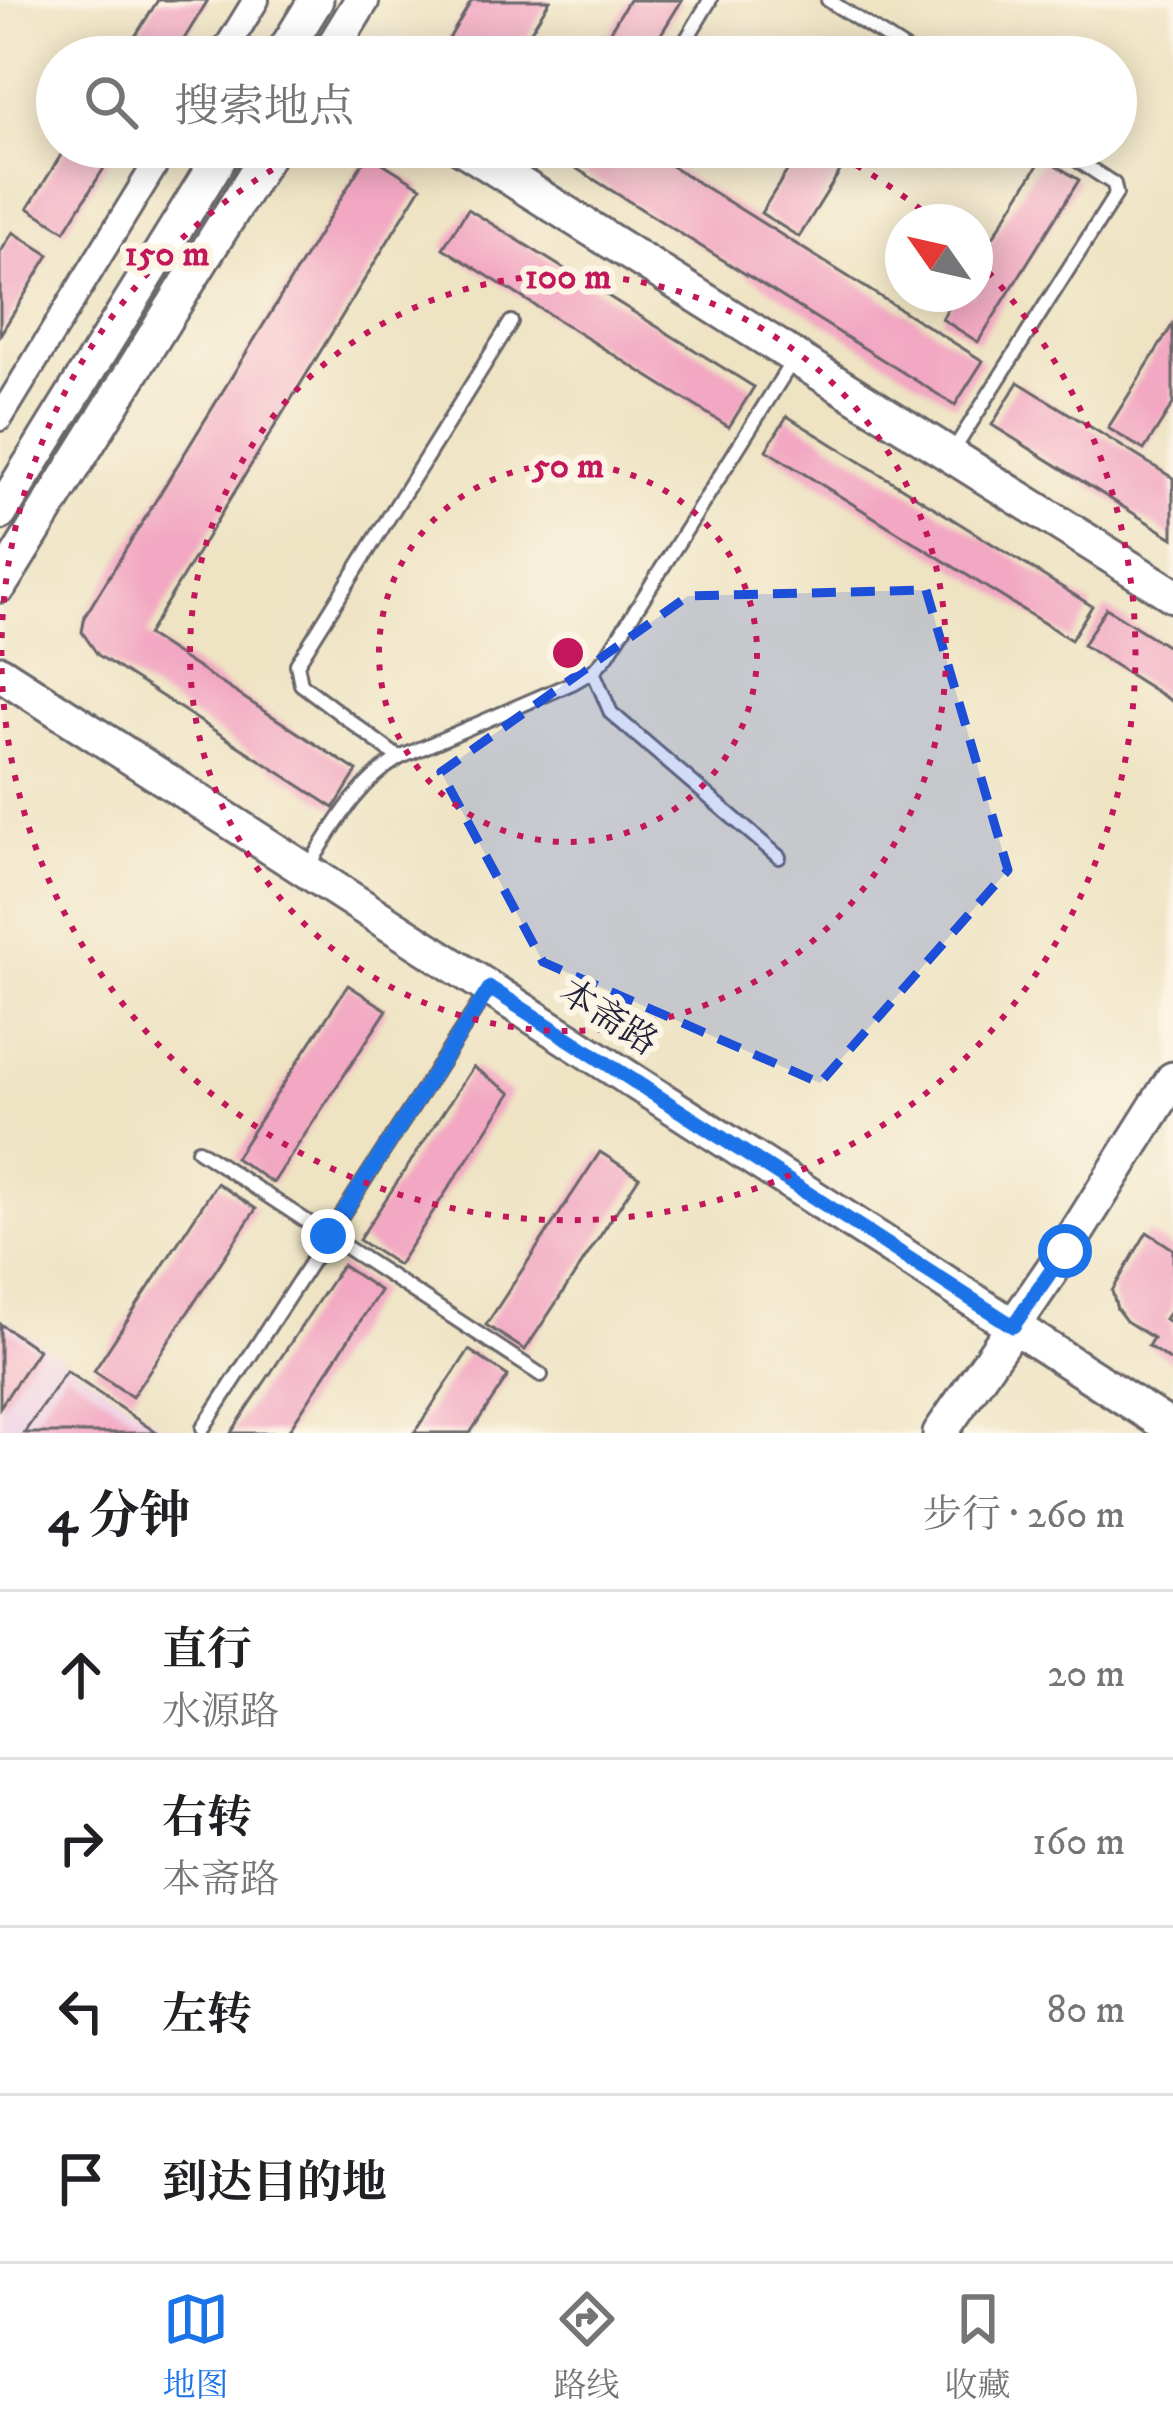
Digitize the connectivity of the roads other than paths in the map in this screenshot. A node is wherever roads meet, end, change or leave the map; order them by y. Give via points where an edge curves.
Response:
1 (256, 0) edge
2 (316, 0) edge
3 (362, 0) edge
4 (710, 0) edge
5 (828, 0) edge
6 (234, 36) edge
7 (294, 36) edge
8 (340, 36) edge
9 (689, 36) edge
10 (884, 36) edge
11 (153, 168) edge
12 (213, 168) edge
13 (259, 168) edge
14 (494, 168) edge
15 (1089, 168) edge
16 (511, 322) dead end
17 (795, 357) junction
18 (0, 418) edge
19 (950, 455) junction
20 (0, 513) edge
21 (0, 585) edge
22 (1173, 595) edge
23 (593, 671) junction
24 (0, 673) edge
25 (399, 758) junction
26 (779, 857) dead end
27 (306, 870) junction
28 (490, 988) junction
29 (1173, 1079) edge
30 (198, 1150) dead end
31 (328, 1236) junction
32 (1013, 1326) junction
33 (541, 1376) dead end
34 (202, 1428) dead end
35 (1173, 1429) edge
36 (940, 1433) edge

1 - 6 street
2 - 7 street
3 - 8 street
4 - 9 lane
5 - 10 lane
11 - 18 street
12 - 20 street
13 - 21 street
14 - 17 street
15 - 19 lane via 1116,194
16 - 25 lane via 298,664 301,684
17 - 19 street
17 - 23 lane
19 - 22 street
23 - 25 lane
23 - 26 lane via 611,713
24 - 27 street, 本斋路
25 - 27 lane via 357,791
27 - 28 street, 本斋路
28 - 31 lane
28 - 32 street, 本斋路
29 - 32 street
30 - 31 lane
31 - 33 lane
31 - 34 lane
32 - 35 street, 本斋路
32 - 36 street

